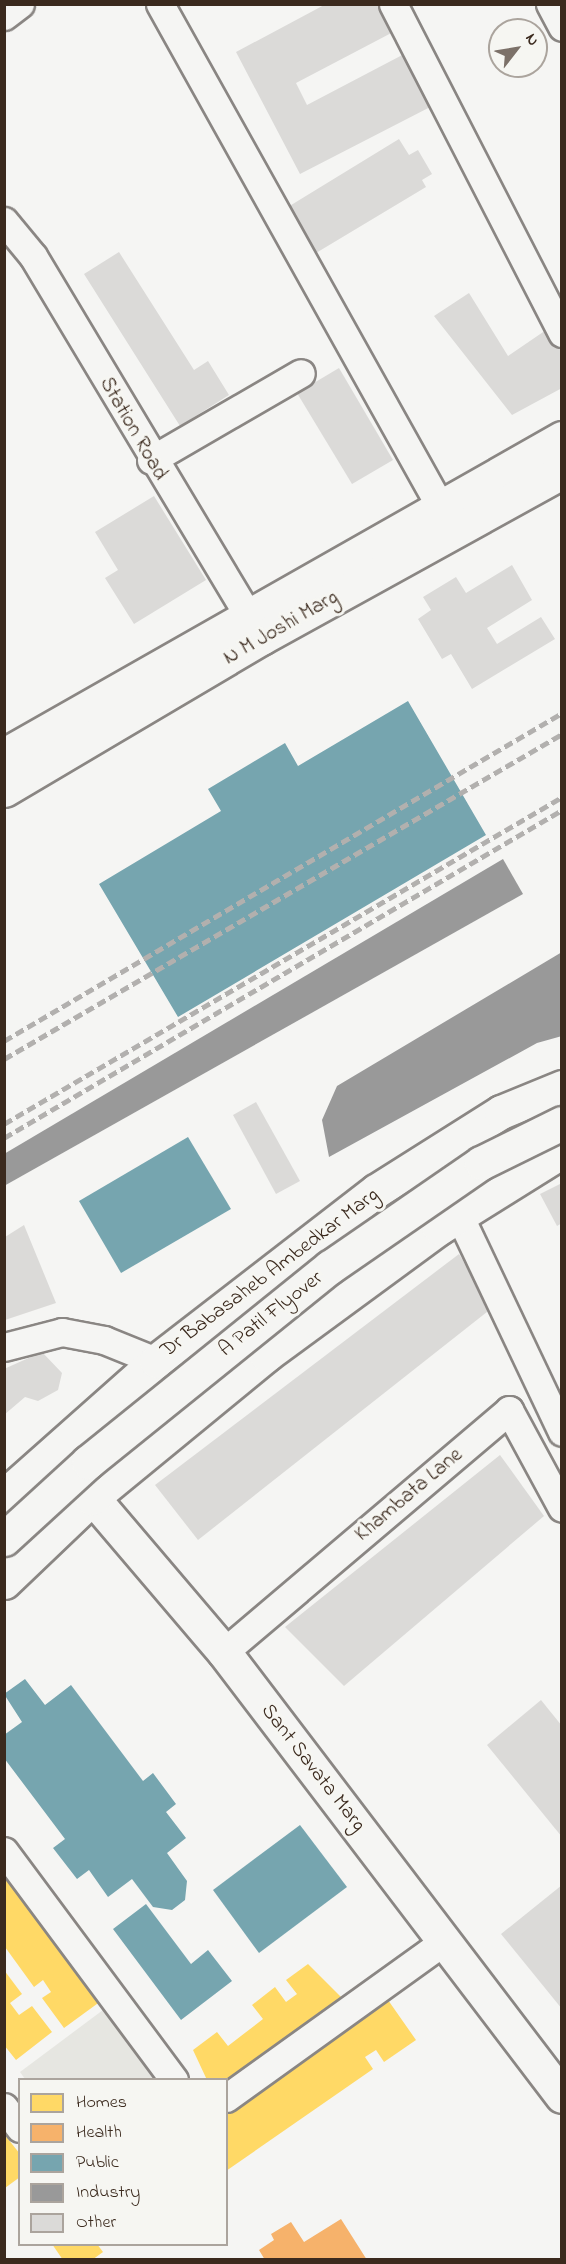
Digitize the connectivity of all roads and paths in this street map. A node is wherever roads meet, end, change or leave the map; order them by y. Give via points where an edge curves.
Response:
1 (20, 4) edge
2 (160, 4) edge
3 (393, 4) edge
4 (550, 4) edge
5 (4, 16) edge
6 (561, 27) edge
7 (4, 221) edge
8 (561, 333) edge
9 (301, 373) dead end
10 (561, 438) edge
11 (151, 460) junction
12 (561, 472) edge
13 (440, 506) junction
14 (254, 626) junction
15 (4, 755) edge
16 (4, 790) edge
17 (561, 1088) edge
18 (561, 1123) edge
19 (561, 1151) edge
20 (459, 1215) junction
21 (4, 1347) edge
22 (156, 1361) junction
23 (561, 1432) edge
24 (53, 1450) junction
25 (4, 1496) edge
26 (92, 1498) junction
27 (561, 1508) edge
28 (4, 1539) edge
29 (4, 1582) edge
30 (224, 1652) junction
31 (4, 1851) edge
32 (446, 1940) junction
33 (173, 2078) edge
34 (560, 2090) edge
35 (228, 2097) edge
36 (4, 2107) edge
37 (18, 2125) edge

1 - 5 street
2 - 13 street
3 - 8 street
4 - 6 street
7 - 11 street, Station Road via 33,256
9 - 11 street
10 - 13 main road, N M Joshi Marg
11 - 14 street, Station Road
12 - 14 main road, N M Joshi Marg
13 - 14 main road, N M Joshi Marg
14 - 15 main road, N M Joshi Marg
14 - 16 main road, N M Joshi Marg
17 - 22 main road, Dr Babasaheb Ambedkar Marg via 501,1112 376,1191
18 - 28 main road, A Patil Flyover, bridge via 481,1164 330,1267 88,1462
19 - 20 main road
20 - 23 street
20 - 26 main road via 266,1355
21 - 22 street via 62,1332 104,1340
22 - 24 main road, Dr Babasaheb Ambedkar Marg
24 - 25 main road, Dr Babasaheb Ambedkar Marg
24 - 26 main road, Sant Savata Marg
26 - 29 main road
26 - 30 main road, Sant Savata Marg
27 - 30 street, Khambata Lane via 509,1410
30 - 32 main road, Sant Savata Marg
31 - 33 street
32 - 34 main road, Sant Savata Marg
32 - 35 street
36 - 37 street

